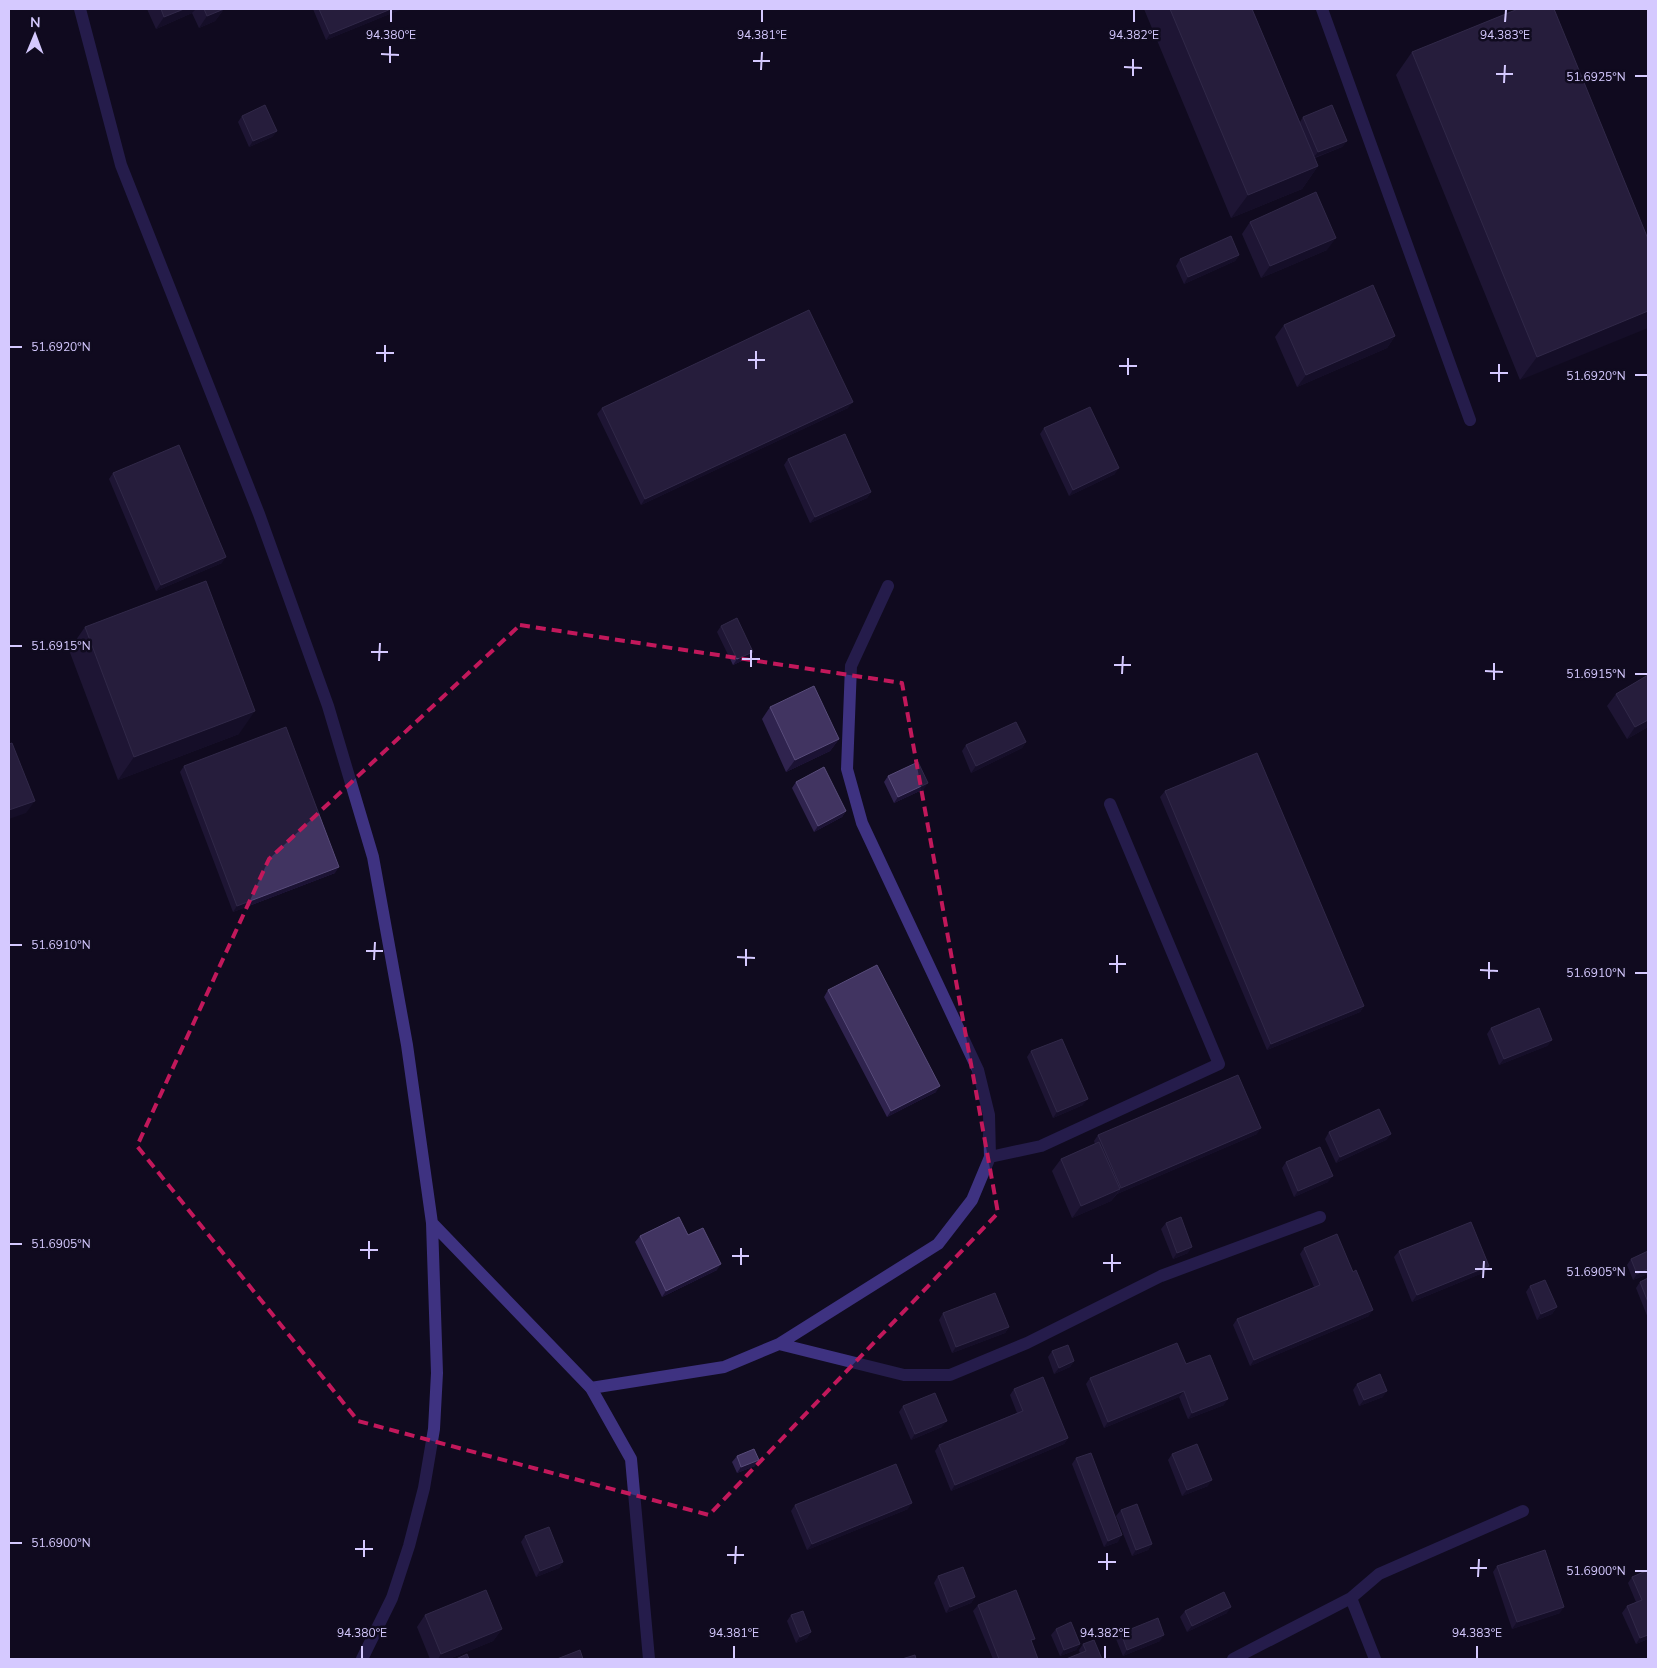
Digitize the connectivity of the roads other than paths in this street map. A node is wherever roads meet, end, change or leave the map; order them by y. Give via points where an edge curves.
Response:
1 (80, 9) edge
2 (1322, 9) edge
3 (1470, 420) dead end
4 (888, 586) dead end
5 (1110, 804) dead end
6 (990, 1157) junction
7 (1320, 1217) dead end
8 (432, 1223) junction
9 (779, 1344) junction
10 (591, 1388) junction
11 (1523, 1511) dead end
12 (1351, 1598) junction
13 (362, 1659) edge
14 (649, 1659) edge
15 (1233, 1659) edge
16 (1375, 1659) edge

1 - 8 street via 121,165 262,523 328,706 374,856 407,1045
2 - 3 street
4 - 6 street via 851,666 846,769 862,823 978,1070 989,1115
5 - 6 street via 1219,1064 1041,1146
6 - 9 street via 972,1200 938,1244
7 - 9 street via 1161,1276 1027,1343 950,1375 904,1375
8 - 10 street
8 - 13 street via 437,1373 434,1429 424,1488 409,1546 392,1598
9 - 10 street via 724,1367
10 - 14 street via 631,1460
11 - 12 street via 1379,1574
12 - 15 street
12 - 16 street

